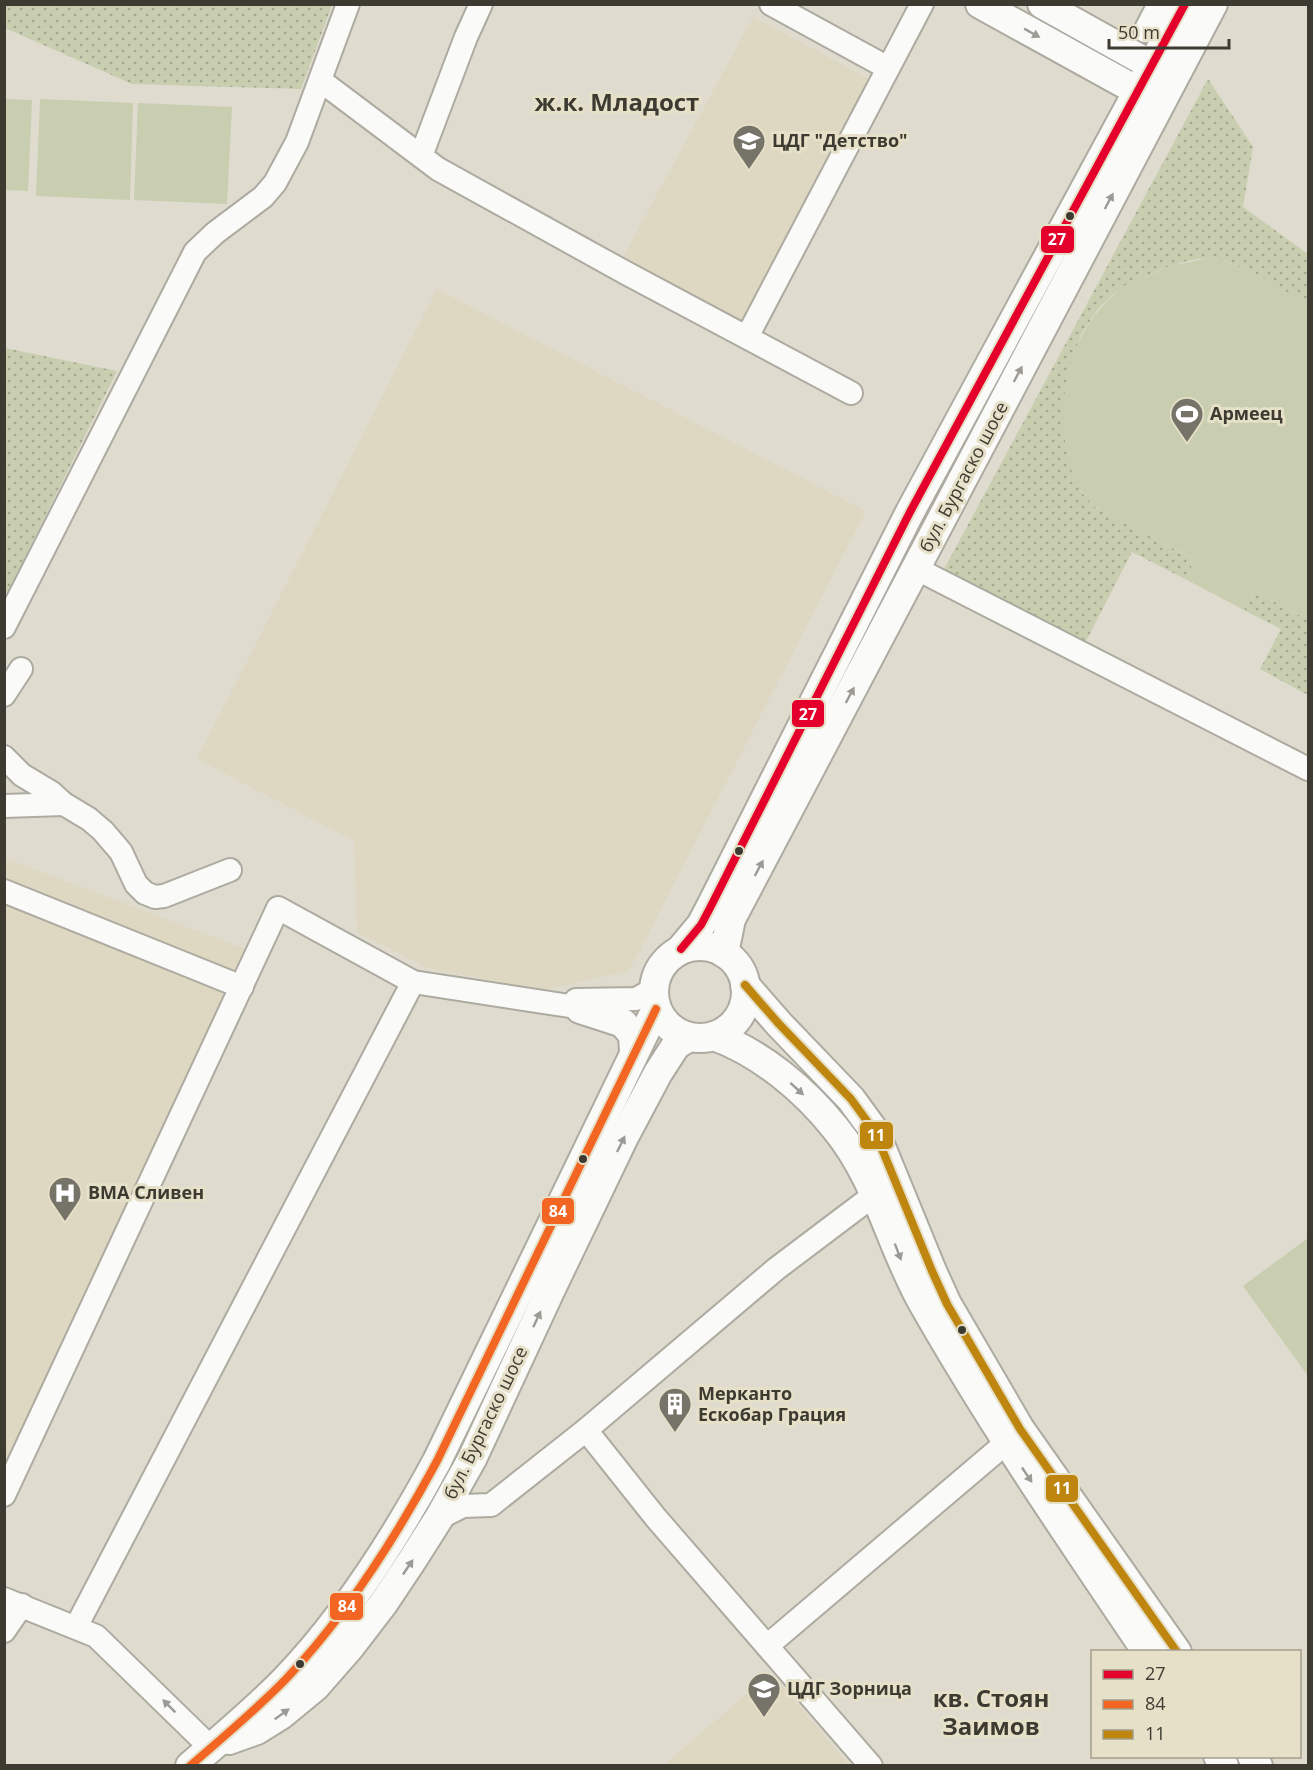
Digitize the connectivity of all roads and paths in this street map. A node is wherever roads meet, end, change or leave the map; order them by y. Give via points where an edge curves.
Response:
1 (348, 4) edge
2 (481, 4) edge
3 (771, 4) edge
4 (922, 4) edge
5 (980, 4) edge
6 (1042, 4) edge
7 (1159, 4) edge
8 (1185, 4) edge
9 (1213, 4) edge
10 (1145, 31) dead end
11 (888, 68) junction
12 (1163, 72) junction
13 (321, 81) junction
14 (1150, 98) junction
15 (420, 156) junction
16 (747, 338) junction
17 (851, 393) dead end
18 (917, 568) junction
19 (4, 627) edge
20 (21, 669) dead end
21 (4, 695) edge
22 (4, 758) edge
23 (1308, 769) edge
24 (64, 804) junction
25 (4, 806) edge
26 (230, 870) dead end
27 (4, 891) edge
28 (681, 949) junction
29 (724, 953) junction
30 (413, 982) junction
31 (745, 985) junction
32 (242, 987) junction
33 (527, 1001) junction
34 (580, 1009) junction
35 (672, 1019) junction
36 (634, 1052) junction
37 (885, 1186) junction
38 (586, 1430) junction
39 (1006, 1443) junction
40 (472, 1459) junction
41 (4, 1495) edge
42 (491, 1505) junction
43 (439, 1518) junction
44 (13, 1602) edge
45 (76, 1627) junction
46 (4, 1631) edge
47 (767, 1646) junction
48 (1146, 1650) edge
49 (1177, 1650) edge
50 (200, 1757) edge
51 (871, 1766) edge

1 - 13 street
2 - 15 street
3 - 11 street
4 - 11 street
5 -> 14 main road
6 - 12 main road
7 - 10 street
8 - 12 main road, бул. Бургаско шосе
9 - 12 main road, бул. Бургаско шосе
11 - 16 street
12 - 14 main road, бул. Бургаско шосе
13 - 15 street
13 - 19 street via 297,142 275,183 263,198 195,252
18 -> 14 main road, бул. Бургаско шосе
14 - 28 main road, бул. Бургаско шосе via 910,512 710,908
15 - 16 street
16 - 17 street
18 - 23 street
29 -> 18 main road, бул. Бургаско шосе via 731,919
20 - 21 street
22 - 24 street
24 - 25 street
24 - 26 street via 103,831 121,852 136,884 155,897
27 - 32 street
28 - 29 main road via 710,947
28 - 35 main road via 662,966 657,977
29 - 31 main road via 742,972
30 - 32 street via 279,909
30 - 33 street
30 - 45 street
31 - 35 main road via 746,999 740,1015 728,1028
31 - 37 main road via 856,1105 875,1132
32 - 41 street
33 - 34 street
33 - 35 street via 636,999
34 - 35 street
34 - 36 main road via 623,1023 633,1035
35 - 36 main road, бул. Бургаско шосе
35 -> 37 main road via 729,1041 765,1063 810,1101
40 -> 35 main road, бул. Бургаско шосе via 624,1137 676,1045
36 - 50 main road, бул. Бургаско шосе via 411,1509 354,1599 285,1680
37 - 38 street via 776,1269
37 -> 39 main road via 908,1277
37 - 49 main road via 947,1304 1020,1429
38 - 42 street
38 - 47 street
39 - 47 street
39 -> 48 main road
40 - 42 street via 467,1474 471,1490
40 - 43 main road, бул. Бургаско шосе
42 - 43 street via 463,1506
50 -> 43 main road, бул. Бургаско шосе via 257,1730 315,1687 383,1604
44 - 45 street
44 - 46 street
50 -> 45 street via 96,1635
47 - 51 street

